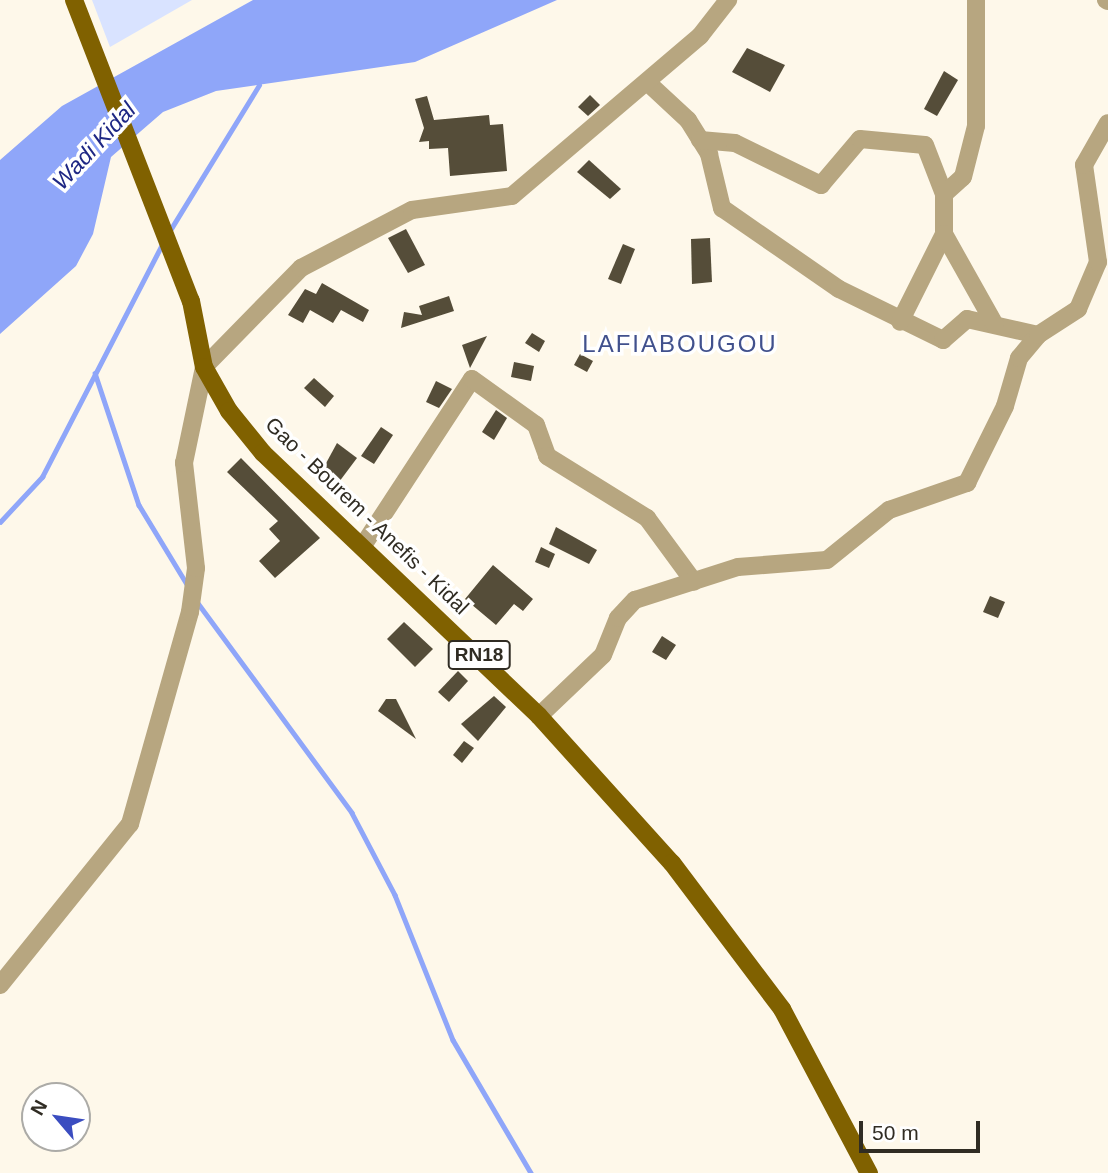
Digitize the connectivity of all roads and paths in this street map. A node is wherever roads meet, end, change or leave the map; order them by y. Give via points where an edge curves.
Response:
1 (74, 0) edge
2 (727, 0) edge
3 (976, 0) edge
4 (647, 82) junction
5 (1108, 123) edge
6 (700, 140) junction
7 (944, 194) junction
8 (944, 234) junction
9 (901, 322) junction
10 (995, 325) junction
11 (1038, 335) junction
12 (204, 367) junction
13 (364, 544) junction
14 (694, 582) junction
15 (539, 716) junction
16 (0, 985) edge
17 (869, 1173) edge

1 - 12 main road, Gao - Bourem - Anefis - Kidal / RN18 via 191,302
2 - 4 street via 700,36
3 - 7 street via 976,126 963,177
4 - 6 street
4 - 12 street via 512,196 412,210 301,268
5 - 11 street via 1084,165 1099,259 1078,309
6 - 7 street via 735,144 821,185 869,135 925,145
6 - 9 street via 722,208 839,289
7 - 8 street
8 - 9 street
8 - 10 street
9 - 10 street via 943,340 967,319
10 - 11 street
11 - 14 street via 1020,358 1005,406 967,483 889,510 827,560 738,567
12 - 13 main road, Gao - Bourem - Anefis - Kidal / RN18 via 263,453
12 - 16 street via 184,463 195,568 190,612 130,824
13 - 14 street via 472,379 537,425 547,456 647,518
13 - 15 main road, Gao - Bourem - Anefis - Kidal / RN18
14 - 15 street via 635,600 618,618 603,655
15 - 17 main road, Gao - Bourem - Anefis - Kidal / RN18 via 672,863 782,1009

